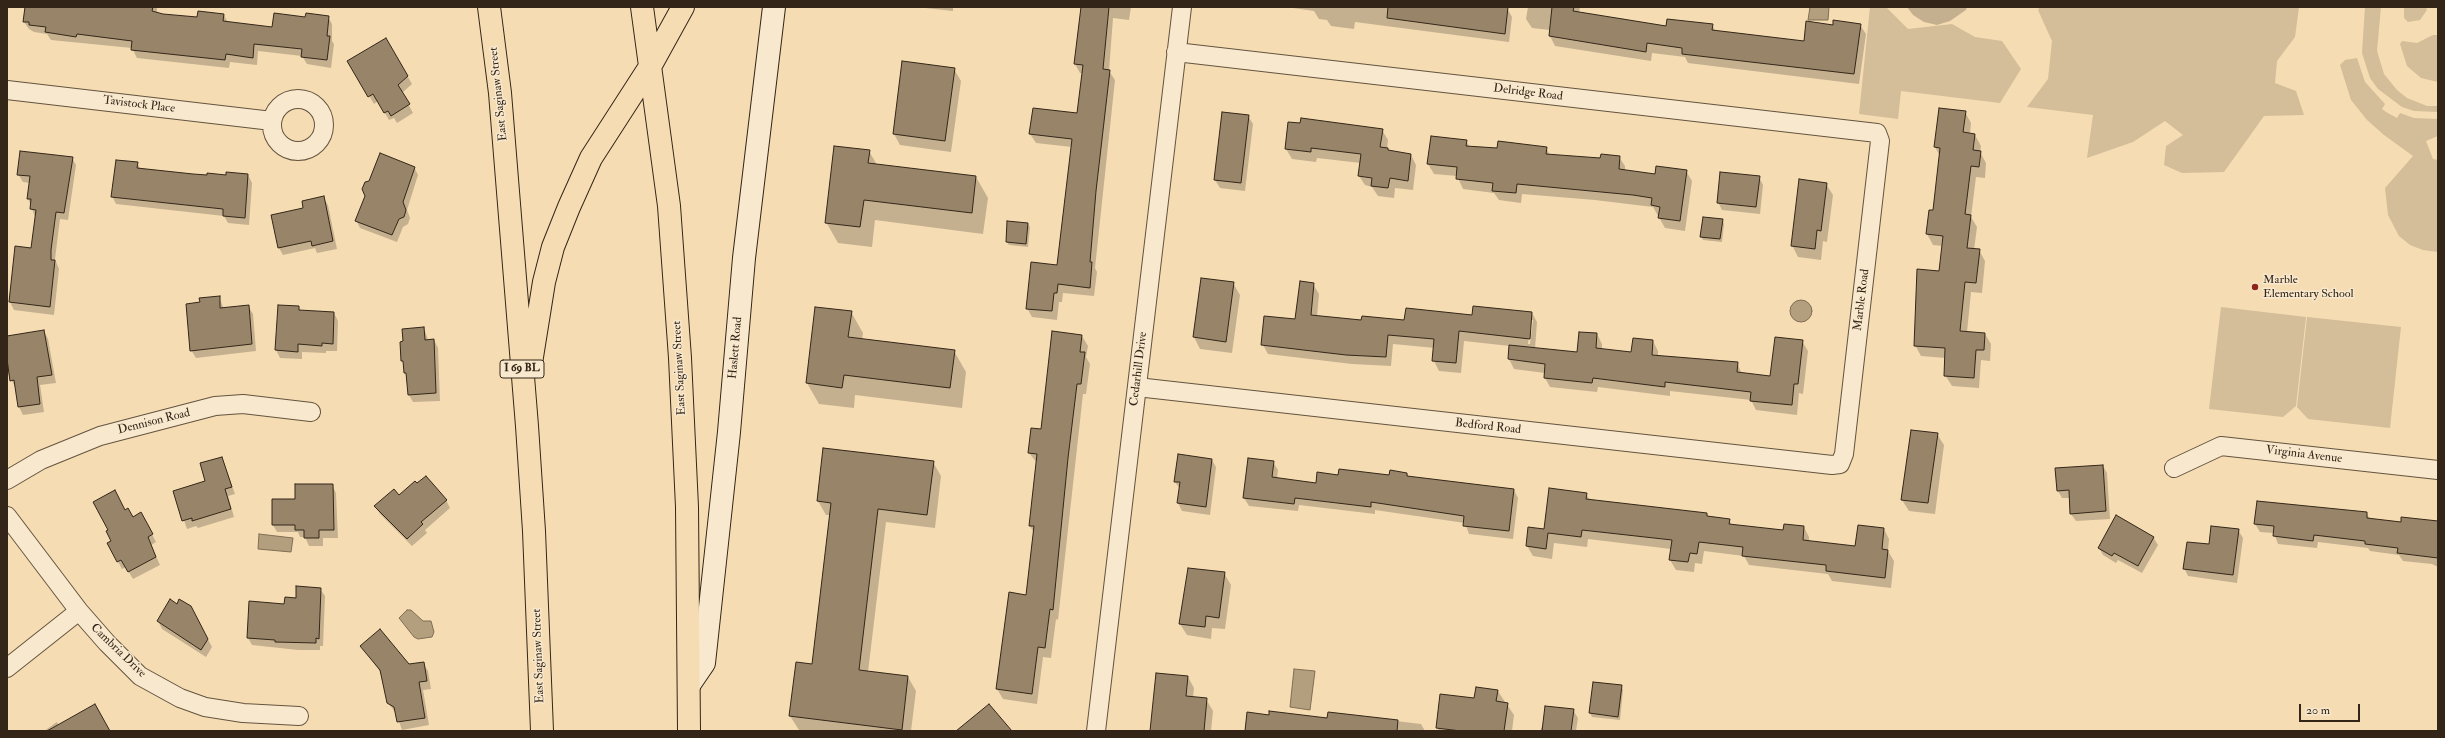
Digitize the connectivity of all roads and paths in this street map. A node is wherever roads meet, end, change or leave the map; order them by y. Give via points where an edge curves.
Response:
1 (489, 7) edge
2 (642, 7) edge
3 (683, 7) edge
4 (774, 7) edge
5 (1182, 7) edge
6 (1176, 52) junction
7 (651, 65) junction
8 (7, 90) edge
9 (272, 121) dead end
10 (1879, 136) joint
11 (1137, 387) junction
12 (311, 412) dead end
13 (527, 426) junction
14 (1840, 464) joint
15 (2174, 468) dead end
16 (2438, 470) edge
17 (7, 480) edge
18 (7, 516) edge
19 (79, 611) junction
20 (7, 668) edge
21 (689, 685) junction
22 (299, 716) dead end
23 (542, 731) edge
24 (689, 731) edge
25 (1096, 731) edge

1 - 13 main road, East Saginaw Street / I 69 BL via 500,93
2 - 7 main road, East Saginaw Street
3 - 7 main road
4 - 21 main road, Haslett Road via 744,258 729,432 704,663
5 - 6 street, Cedarhill Drive
6 - 10 street, Delridge Road via 1874,133
6 - 11 street, Cedarhill Drive
7 - 13 main road via 591,158 553,247 532,348
7 - 21 main road, East Saginaw Street via 669,206 680,358 688,507
8 - 9 street, Tavistock Place
10 - 14 street, Marble Road via 1844,454
11 - 14 street, Bedford Road via 1828,465
11 - 25 street, Cedarhill Drive
12 - 17 street, Dennison Road via 243,404 215,406 100,436 41,460
13 - 23 main road, East Saginaw Street / I 69 BL
15 - 16 street, Virginia Avenue via 2221,446
18 - 19 street, Cambria Drive
19 - 20 street
19 - 22 street, Cambria Drive via 107,644 140,676 180,698 205,707 243,713
21 - 24 main road, East Saginaw Street

